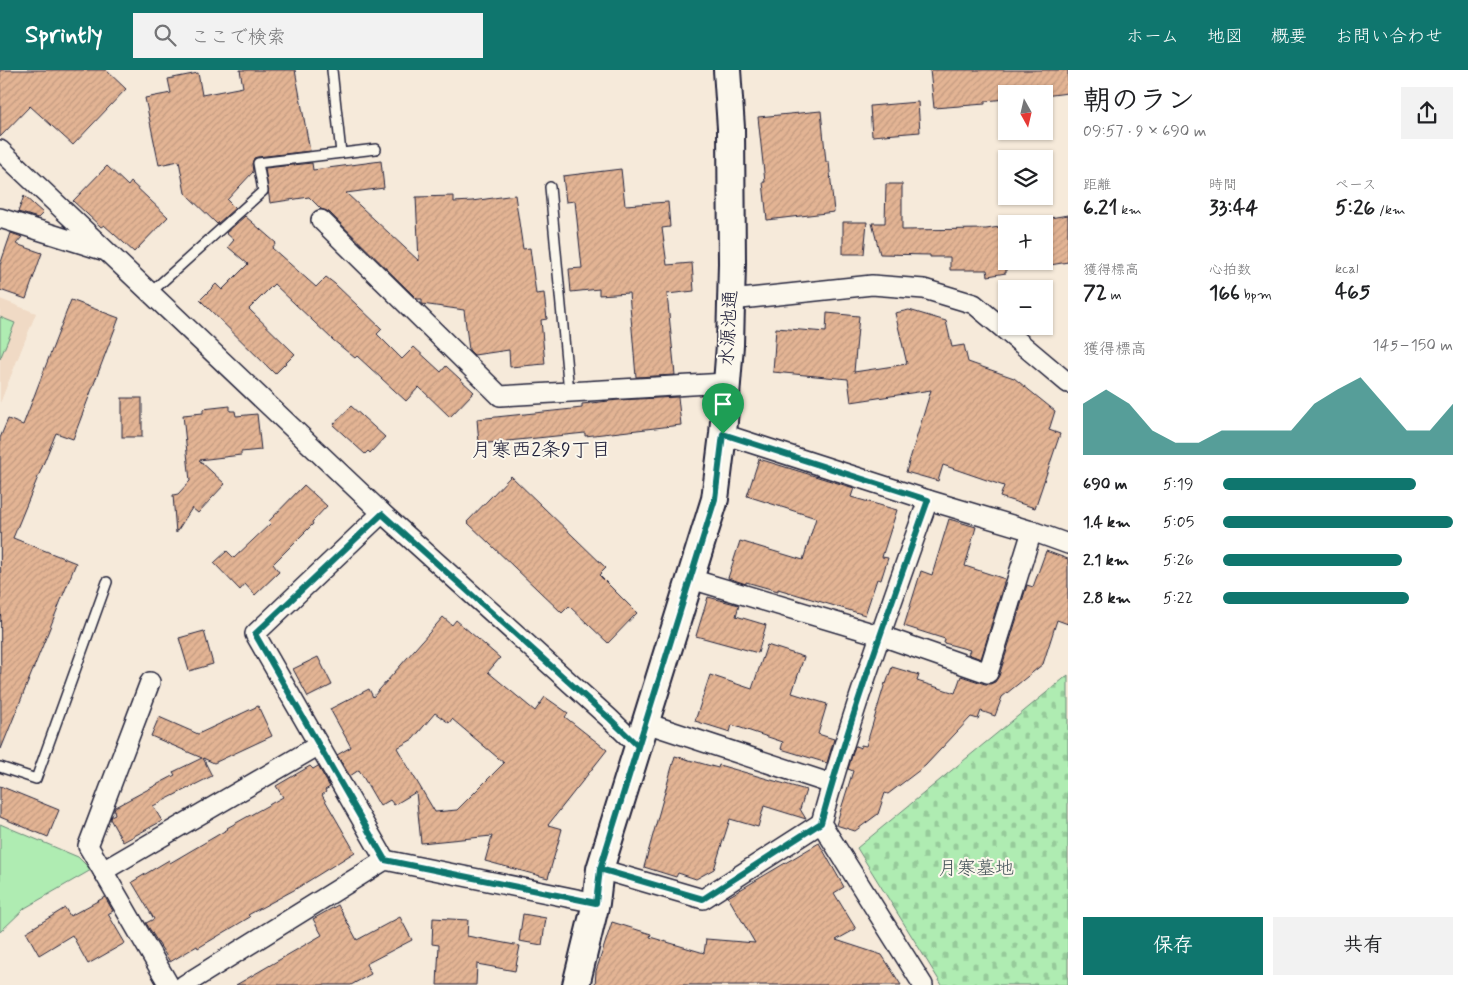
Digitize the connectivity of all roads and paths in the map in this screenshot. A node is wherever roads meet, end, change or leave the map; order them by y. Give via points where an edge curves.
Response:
1 (332, 70) edge
2 (727, 70) edge
3 (376, 149) dead end
4 (0, 150) edge
5 (341, 153) junction
6 (550, 187) dead end
7 (0, 218) edge
8 (321, 220) dead end
9 (106, 251) junction
10 (150, 293) junction
11 (731, 300) junction
12 (726, 382) junction
13 (1068, 383) edge
14 (569, 392) junction
15 (723, 434) junction
16 (928, 500) junction
17 (382, 514) junction
18 (1032, 531) junction
19 (1068, 544) edge
20 (691, 578) junction
21 (107, 582) dead end
22 (880, 635) junction
23 (150, 682) dead end
24 (642, 735) junction
25 (319, 745) junction
26 (0, 767) edge
27 (832, 784) junction
28 (821, 823) junction
29 (385, 860) junction
30 (600, 869) junction
31 (104, 871) junction
32 (596, 903) junction
33 (169, 985) edge
34 (184, 985) edge
35 (576, 985) edge
36 (923, 985) edge

1 - 5 lane
2 - 11 street, 水源池通 via 731,128
3 - 5 lane
4 - 9 street
5 - 10 lane via 258,163 263,191
6 - 14 lane
7 - 9 street
8 - 14 street via 500,396
9 - 10 street
10 - 17 street
11 - 12 street, 水源池通
11 - 13 street via 872,285 924,289 974,304
12 - 14 street
12 - 15 street, 水源池通
15 - 16 street
15 - 20 street, 水源池通 via 715,499
16 - 18 street
16 - 22 street
17 - 24 street via 610,719
17 - 25 street via 255,634
18 - 19 street
18 - 22 street via 988,673
20 - 22 street
20 - 24 street, 水源池通
21 - 26 lane via 36,779
22 - 27 street
23 - 31 street via 88,846
24 - 27 street
24 - 30 street, 水源池通
25 - 29 street
25 - 31 street
27 - 28 street
28 - 30 street via 703,899
28 - 36 street
29 - 32 street
29 - 34 street
30 - 32 street, 水源池通
31 - 33 street
32 - 35 street, 水源池通

